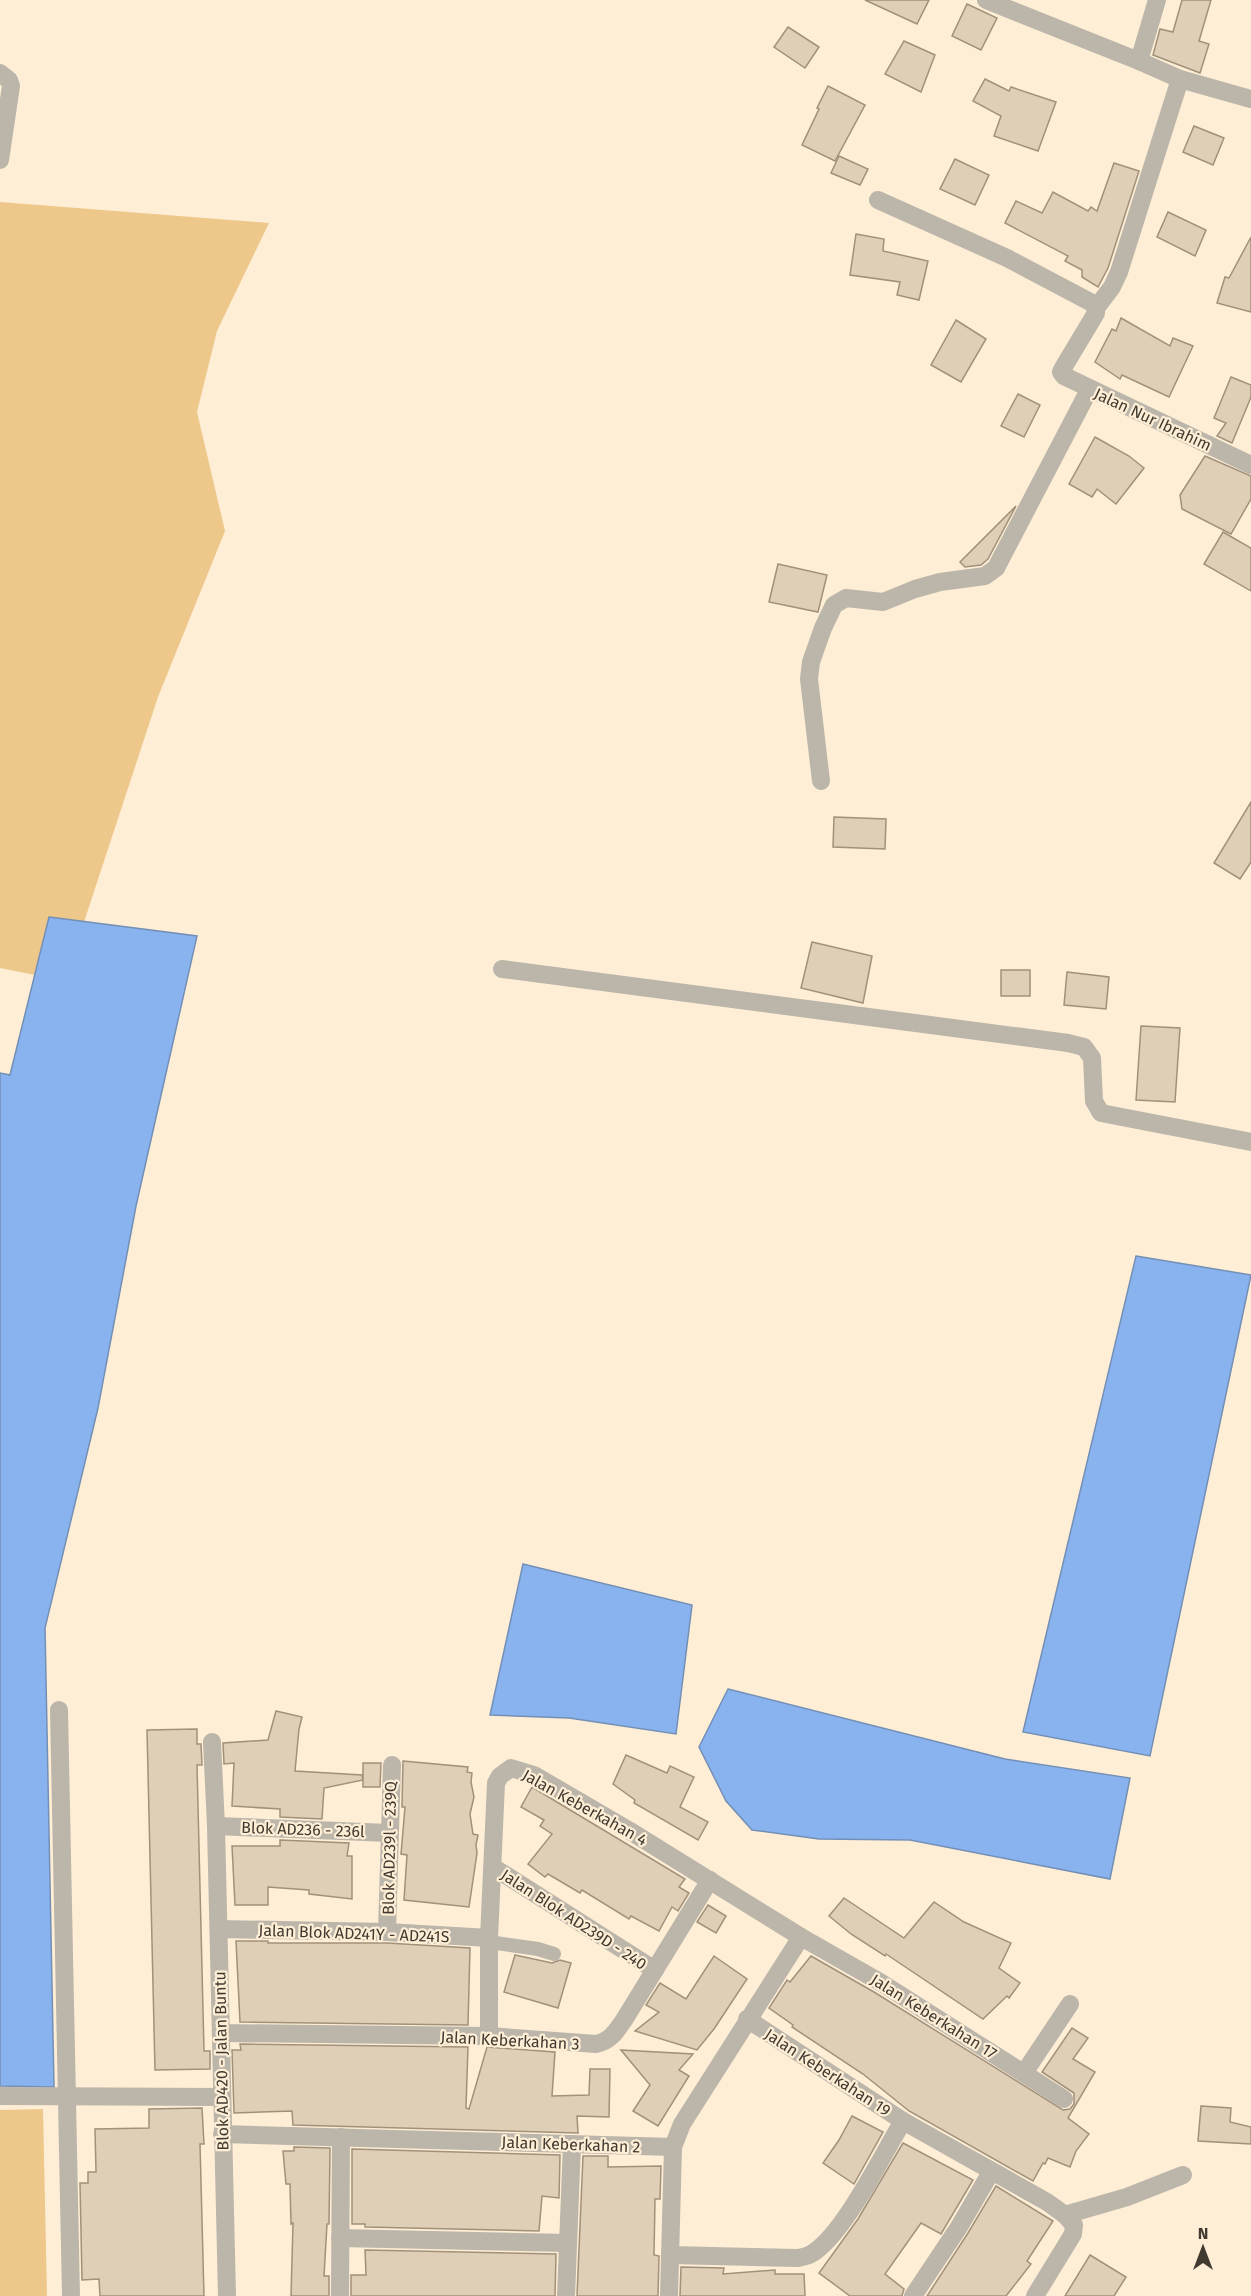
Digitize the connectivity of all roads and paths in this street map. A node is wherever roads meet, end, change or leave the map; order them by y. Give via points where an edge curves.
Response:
1 (986, 0) edge
2 (1157, 0) edge
3 (1139, 61) junction
4 (0, 73) edge
5 (1180, 79) junction
6 (1251, 99) edge
7 (0, 160) edge
8 (878, 200) dead end
9 (1096, 308) junction
10 (1089, 390) junction
11 (1251, 465) edge
12 (821, 781) dead end
13 (502, 969) dead end
14 (1251, 1142) edge
15 (59, 1710) dead end
16 (212, 1742) dead end
17 (392, 1765) dead end
18 (216, 1826) junction
19 (389, 1833) junction
20 (493, 1867) junction
21 (710, 1880) junction
22 (219, 1929) junction
23 (387, 1932) junction
24 (801, 1937) junction
25 (489, 1940) junction
26 (554, 1954) dead end
27 (655, 1971) junction
28 (1070, 2004) dead end
29 (747, 2019) junction
30 (221, 2033) junction
31 (489, 2036) junction
32 (1024, 2073) junction
33 (0, 2096) edge
34 (66, 2097) junction
35 (221, 2097) junction
36 (1064, 2099) dead end
37 (903, 2121) junction
38 (222, 2134) junction
39 (341, 2137) junction
40 (572, 2144) junction
41 (674, 2147) junction
42 (991, 2172) junction
43 (1183, 2175) dead end
44 (1065, 2215) junction
45 (340, 2238) junction
46 (568, 2243) junction
47 (670, 2255) junction
48 (71, 2296) edge
49 (227, 2296) edge
50 (340, 2296) edge
51 (566, 2296) edge
52 (669, 2296) edge
53 (913, 2296) edge
54 (1035, 2296) edge

1 - 3 street
2 - 3 street
3 - 5 street
4 - 7 street via 11,86
5 - 6 street
5 - 9 street via 1119,272
8 - 9 street via 1007,258
9 - 10 street, Jalan Nur Ibrahim via 1061,372
10 - 11 street, Jalan Nur Ibrahim
10 - 12 street via 996,568 986,576 940,582 883,602 846,598 834,605 811,662 809,679
13 - 14 street via 1068,1043 1084,1047 1092,1058 1094,1101 1101,1113
15 - 34 street
16 - 18 street, Blok AD420 - Jalan Buntu
17 - 19 street, Blok AD239l - 239Q
18 - 19 street, Blok AD236 - 236l
18 - 22 street, Blok AD420 - Jalan Buntu
19 - 23 street, Blok AD239l - 239Q
20 - 21 street, Jalan Keberkahan 4 via 497,1779 506,1770 516,1768
20 - 25 street, Jalan Keberkahan 4
20 - 27 street, Jalan Blok AD239D - 240
21 - 24 street, Jalan Keberkahan 4
21 - 27 street, Jalan Keberkahan 3
22 - 23 street, Jalan Blok AD241Y - AD241S
22 - 30 street, Blok AD420 - Jalan Buntu
23 - 25 street, Jalan Blok AD241Y - AD241S
24 - 29 street
24 - 32 street, Jalan Keberkahan 17
25 - 26 lane
25 - 31 street, Jalan Keberkahan 4
27 - 31 street, Jalan Keberkahan 3 via 624,2020 604,2042
28 - 32 street
29 - 37 street, Jalan Keberkahan 19
29 - 41 street via 682,2124
30 - 31 street, Jalan Keberkahan 3
30 - 35 street, Blok AD420 - Jalan Buntu
32 - 36 street, Jalan Keberkahan 17
33 - 34 street
34 - 35 street
34 - 48 street
35 - 38 street, Blok AD420 - Jalan Buntu
37 - 42 street
37 - 47 street, Jalan Keberkahan 19 via 843,2221 810,2255
38 - 39 street, Jalan Keberkahan 2
38 - 49 street, Blok AD420 - Jalan Buntu
39 - 40 street, Jalan Keberkahan 2
39 - 45 street
40 - 41 street, Jalan Keberkahan 2
40 - 46 street
41 - 47 street
42 - 44 street
42 - 53 street
43 - 44 street
44 - 54 street via 1074,2226 1073,2234
45 - 46 street
45 - 50 street
46 - 51 street
47 - 52 street

